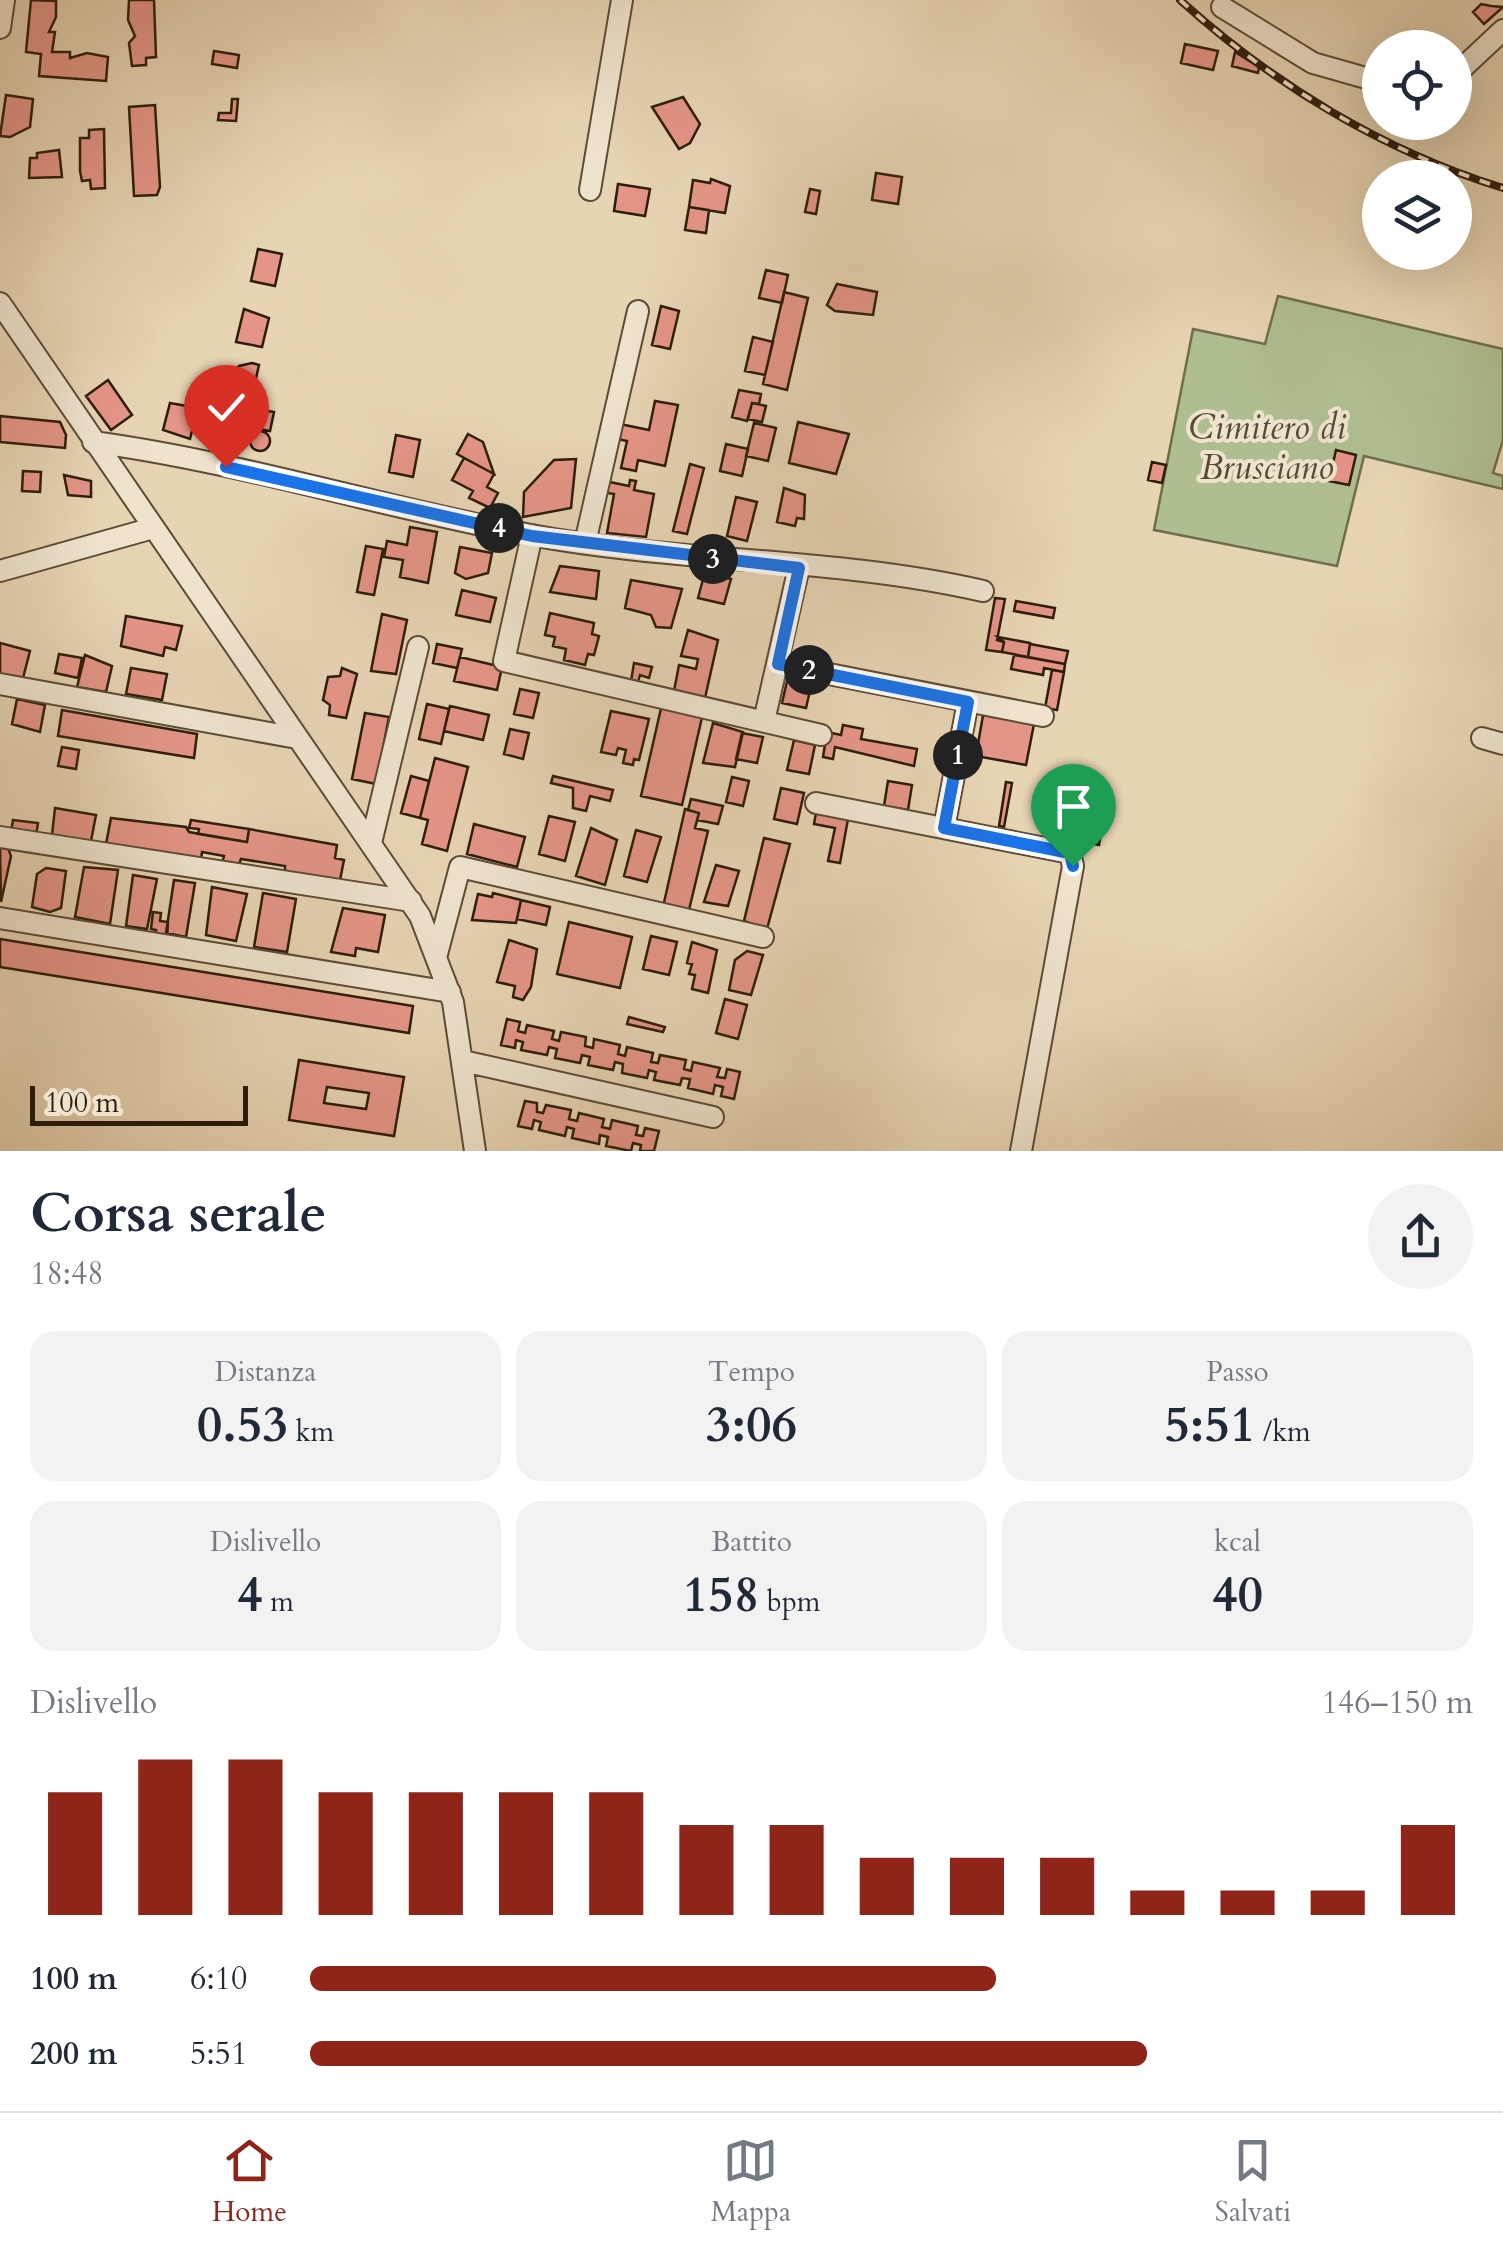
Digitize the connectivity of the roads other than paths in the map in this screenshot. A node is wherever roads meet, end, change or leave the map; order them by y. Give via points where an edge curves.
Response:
1 (4, 0) edge
2 (622, 0) edge
3 (1222, 8) dead end
4 (0, 28) edge
5 (1503, 30) edge
6 (1472, 60) edge
7 (1362, 77) edge
8 (590, 190) dead end
9 (0, 302) edge
10 (638, 311) dead end
11 (93, 442) junction
12 (153, 528) junction
13 (532, 536) junction
14 (585, 543) junction
15 (799, 568) junction
16 (0, 571) edge
17 (983, 590) dead end
18 (418, 647) dead end
19 (778, 664) junction
20 (0, 684) edge
21 (968, 702) junction
22 (1043, 716) dead end
23 (764, 721) junction
24 (822, 734) dead end
25 (296, 738) junction
26 (1482, 738) dead end
27 (1503, 744) edge
28 (816, 803) dead end
29 (944, 828) junction
30 (0, 837) edge
31 (371, 843) junction
32 (411, 901) junction
33 (0, 918) edge
34 (763, 937) dead end
35 (437, 954) junction
36 (450, 992) junction
37 (463, 1061) junction
38 (713, 1117) dead end
39 (474, 1151) edge
40 (1021, 1151) edge

1 - 4 street
2 - 8 street
3 - 7 street via 1313,63
5 - 6 street
9 - 11 street
10 - 14 street
11 - 12 street
11 - 13 street
12 - 16 street
12 - 25 street
13 - 14 street
13 - 23 street via 504,661
14 - 15 street
15 - 17 street
15 - 19 street
18 - 31 street
19 - 21 street
19 - 23 street
20 - 25 street
21 - 22 street
21 - 29 street
23 - 24 street
25 - 31 street
26 - 27 street
28 - 29 street
29 - 40 street via 1072,858
30 - 32 street
31 - 32 street
32 - 35 street
33 - 36 street
34 - 35 street via 460,867
35 - 36 street
36 - 37 street
37 - 38 street
37 - 39 street

